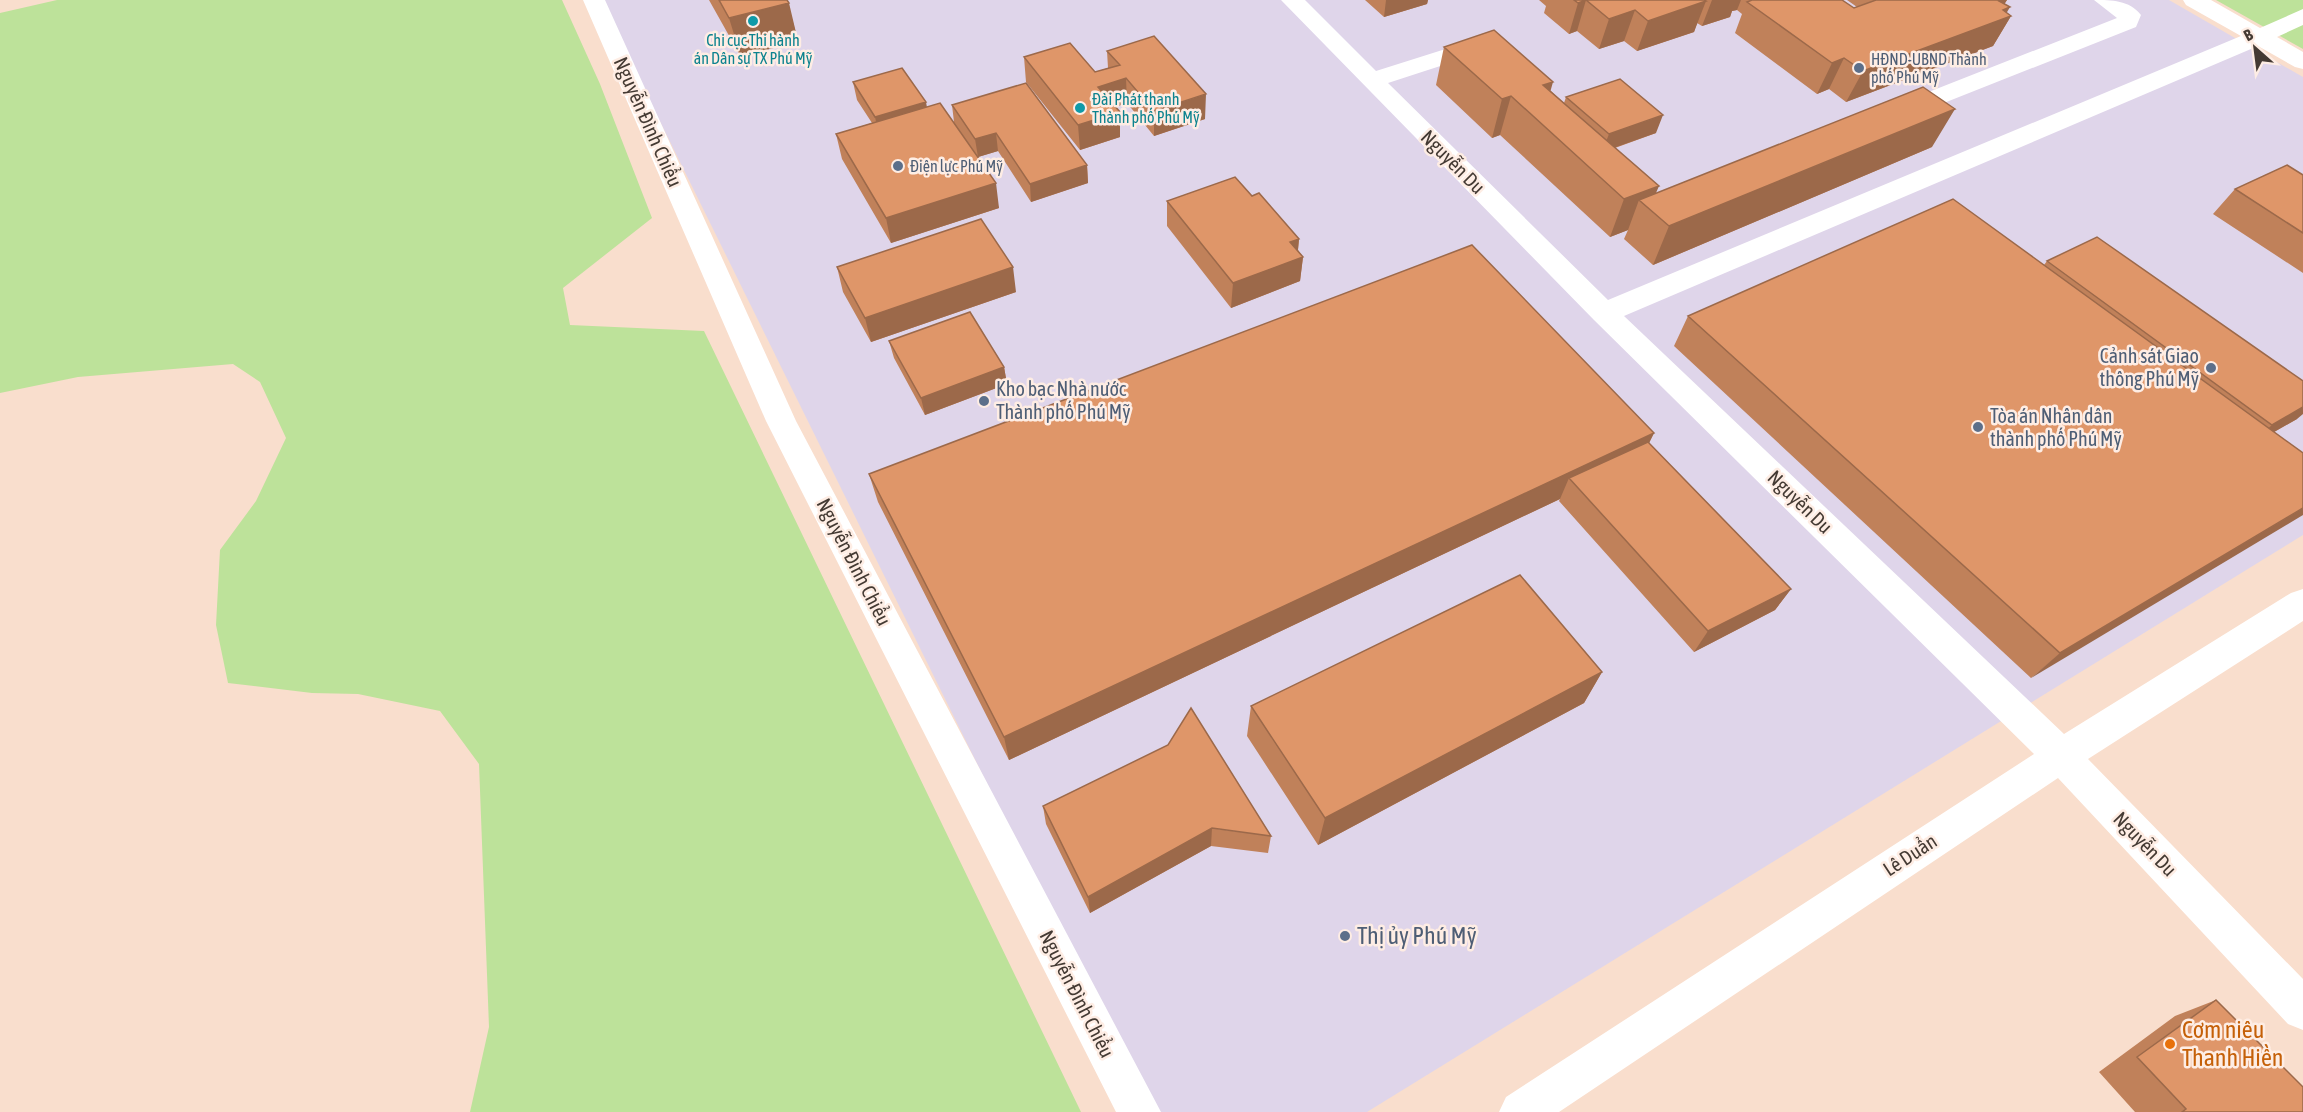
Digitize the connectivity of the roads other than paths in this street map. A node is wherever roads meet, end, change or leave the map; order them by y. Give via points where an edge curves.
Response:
1 (594, 0) edge
2 (1292, 0) edge
3 (2105, 0) edge
4 (2194, 0) edge
5 (2303, 16) edge
6 (2259, 37) junction
7 (1463, 51) edge
8 (2303, 62) edge
9 (1372, 80) junction
10 (1871, 123) edge
11 (1604, 313) junction
12 (2303, 603) edge
13 (2061, 756) junction
14 (2303, 1009) edge
15 (1139, 1112) edge
16 (1521, 1112) edge

1 - 15 street, Nguyễn Đình Chiểu via 781,421
2 - 9 street, Nguyễn Du
3 - 10 street via 2129,15 2128,21
4 - 6 street
5 - 6 street
6 - 8 street
6 - 11 street
7 - 9 street
9 - 11 street, Nguyễn Du
11 - 13 street, Nguyễn Du
12 - 13 street, Lê Duẩn
13 - 14 street, Nguyễn Du
13 - 16 street, Lê Duẩn

